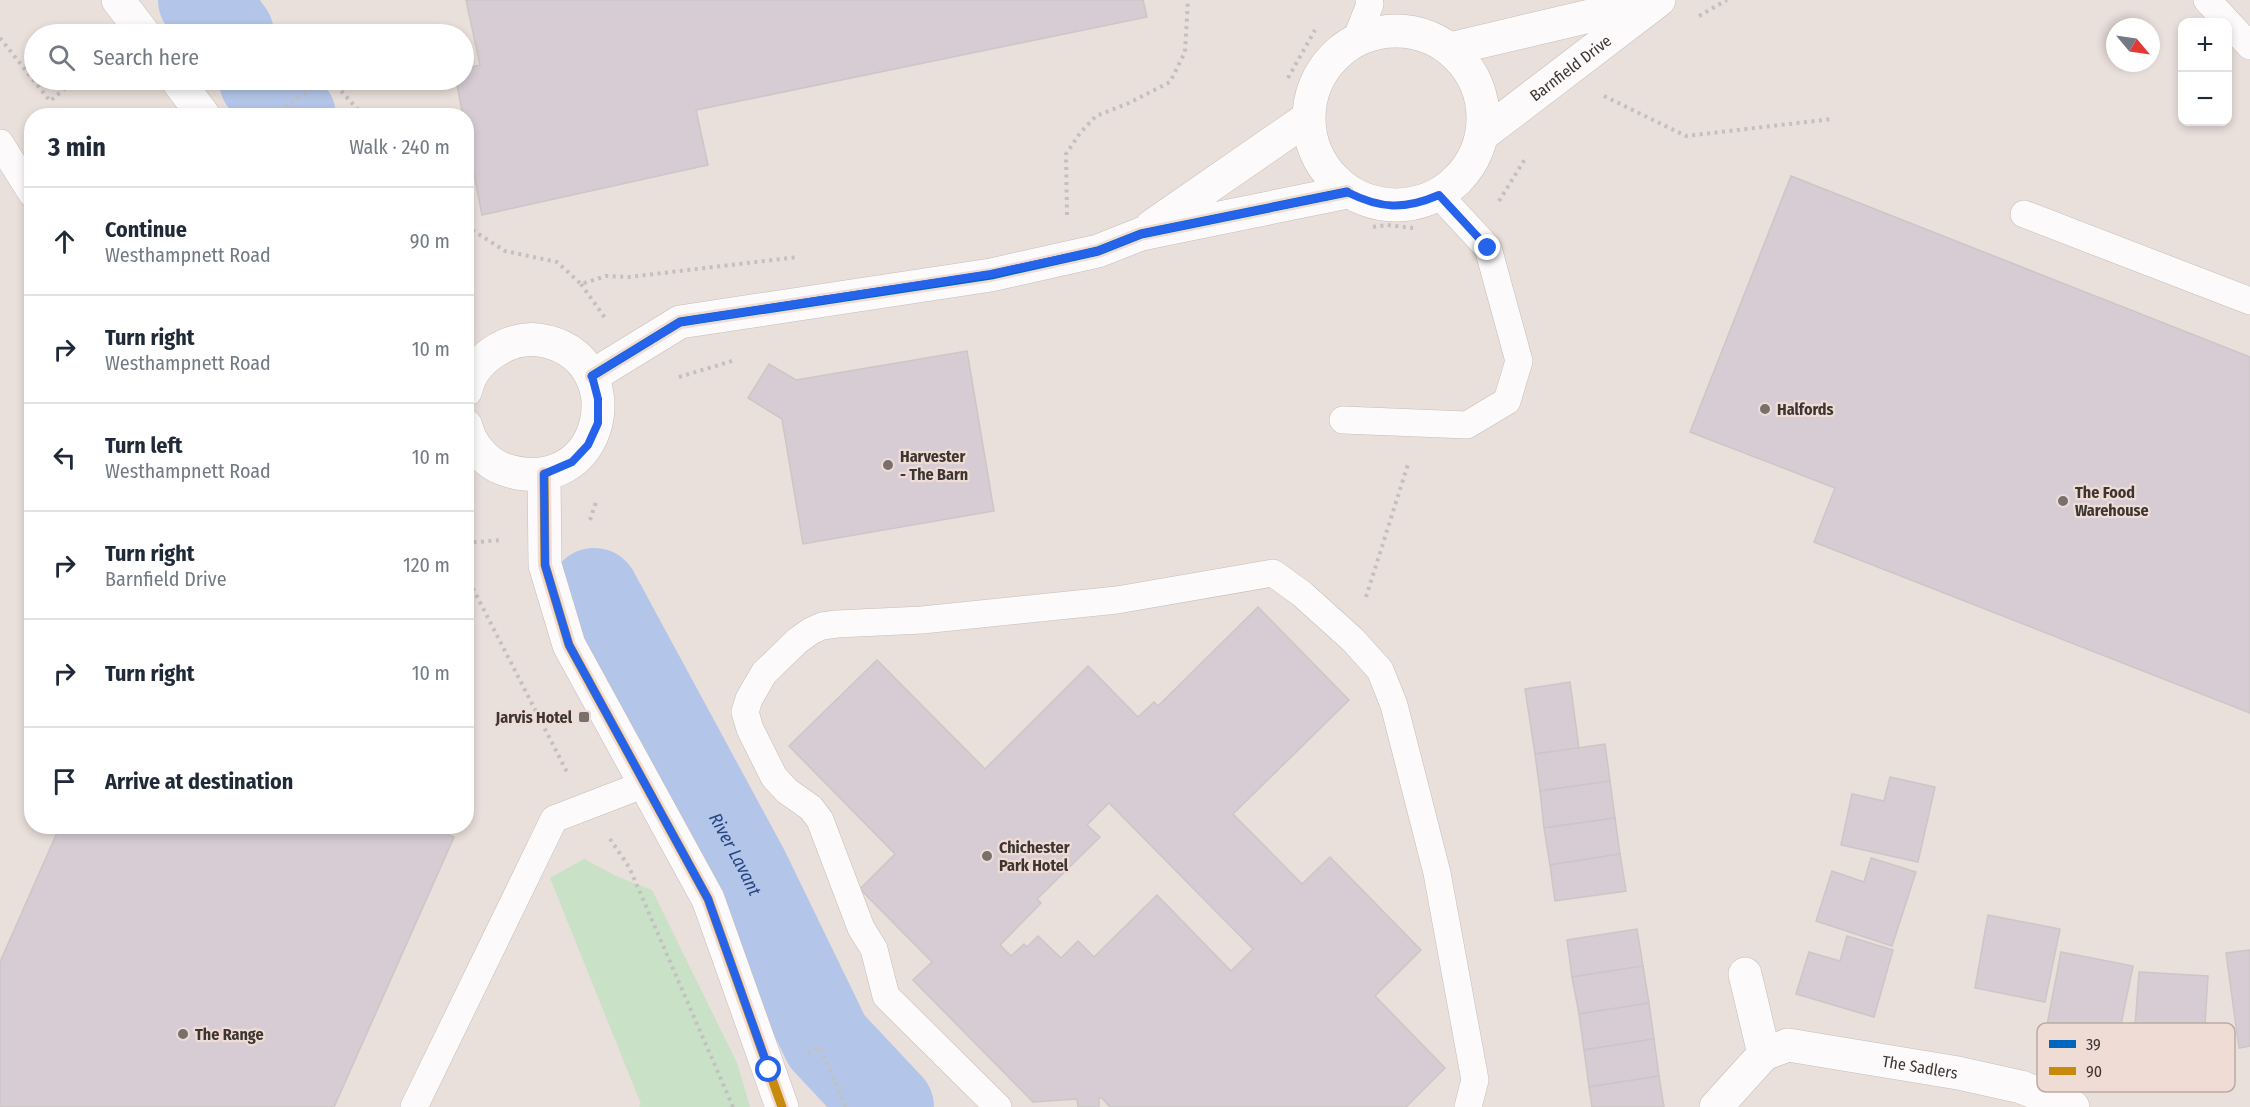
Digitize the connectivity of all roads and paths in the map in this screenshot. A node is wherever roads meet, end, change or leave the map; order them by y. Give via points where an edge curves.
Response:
1 (118, 0) edge
2 (1188, 0) edge
3 (1658, 0) edge
4 (2207, 0) edge
5 (1369, 2) edge
6 (136, 24) edge
7 (0, 38) edge
8 (1356, 40) junction
9 (2250, 46) edge
10 (1450, 49) junction
11 (24, 68) edge
12 (1282, 86) dead end
13 (41, 90) edge
14 (63, 90) edge
15 (184, 90) edge
16 (309, 90) edge
17 (340, 90) edge
18 (1602, 95) dead end
19 (198, 108) edge
20 (284, 108) edge
21 (357, 108) edge
22 (1308, 118) junction
23 (1832, 119) dead end
24 (1482, 135) junction
25 (0, 143) edge
26 (24, 181) edge
27 (1347, 192) junction
28 (1439, 195) junction
29 (1078, 212) dead end
30 (2024, 214) dead end
31 (1067, 216) junction
32 (1057, 218) dead end
33 (474, 233) edge
34 (1141, 234) junction
35 (803, 257) dead end
36 (2250, 302) edge
37 (474, 371) edge
38 (592, 376) junction
39 (1343, 420) dead end
40 (1420, 423) junction
41 (474, 441) edge
42 (544, 474) junction
43 (474, 591) edge
44 (1353, 640) junction
45 (645, 784) junction
46 (589, 806) junction
47 (1745, 974) dead end
48 (1764, 1054) junction
49 (414, 1107) edge
50 (733, 1107) edge
51 (782, 1107) edge
52 (998, 1107) edge
53 (1468, 1107) edge
54 (1716, 1107) edge
55 (2073, 1107) edge

1 - 6 street
2 - 31 path via 1185,52 1170,82 1096,116 1066,154
3 - 10 street, Barnfield Drive
3 - 24 street, Barnfield Drive
4 - 9 lane
5 - 8 lane
5 - 12 path via 1321,19
7 - 11 path
8 - 10 street via 1380,32 1404,31 1428,36
8 - 22 street via 1336,54 1321,72
10 - 24 street via 1467,66 1478,87 1483,110
13 - 14 path via 50,101
15 - 19 street
16 - 20 path
17 - 21 path
18 - 23 path via 1686,136
22 - 27 street via 1313,146 1326,172
22 - 34 street
24 - 28 street via 1474,159 1459,179
25 - 26 lane
27 - 28 street via 1383,206 1402,206
27 - 34 street
28 - 40 lane via 1488,248 1519,361 1507,401 1467,425
29 - 31 path
30 - 36 lane
31 - 32 path
33 - 35 path via 504,251 557,262 581,284 606,276 629,277
34 - 38 street via 1098,251 991,274 680,322
37 - 38 street via 492,352 514,342 538,340 560,346 579,359
38 - 42 street via 598,399 598,423 588,445 572,462
39 - 40 lane
40 - 44 path
41 - 42 street via 480,453 498,467 521,475
42 - 45 street via 545,565 569,645
43 - 46 path via 566,770
44 - 52 lane via 1274,573 1117,600 822,626 797,641 764,673 745,712 750,729 774,777 820,820 861,928 874,949 886,996
44 - 53 lane via 1380,670 1394,705 1437,873 1475,1080
45 - 46 lane
45 - 51 street via 708,899
46 - 49 lane via 554,819
46 - 50 path via 629,867
47 - 48 street
48 - 54 street
48 - 55 street, The Sadlers via 1788,1045 1958,1073 2021,1087

